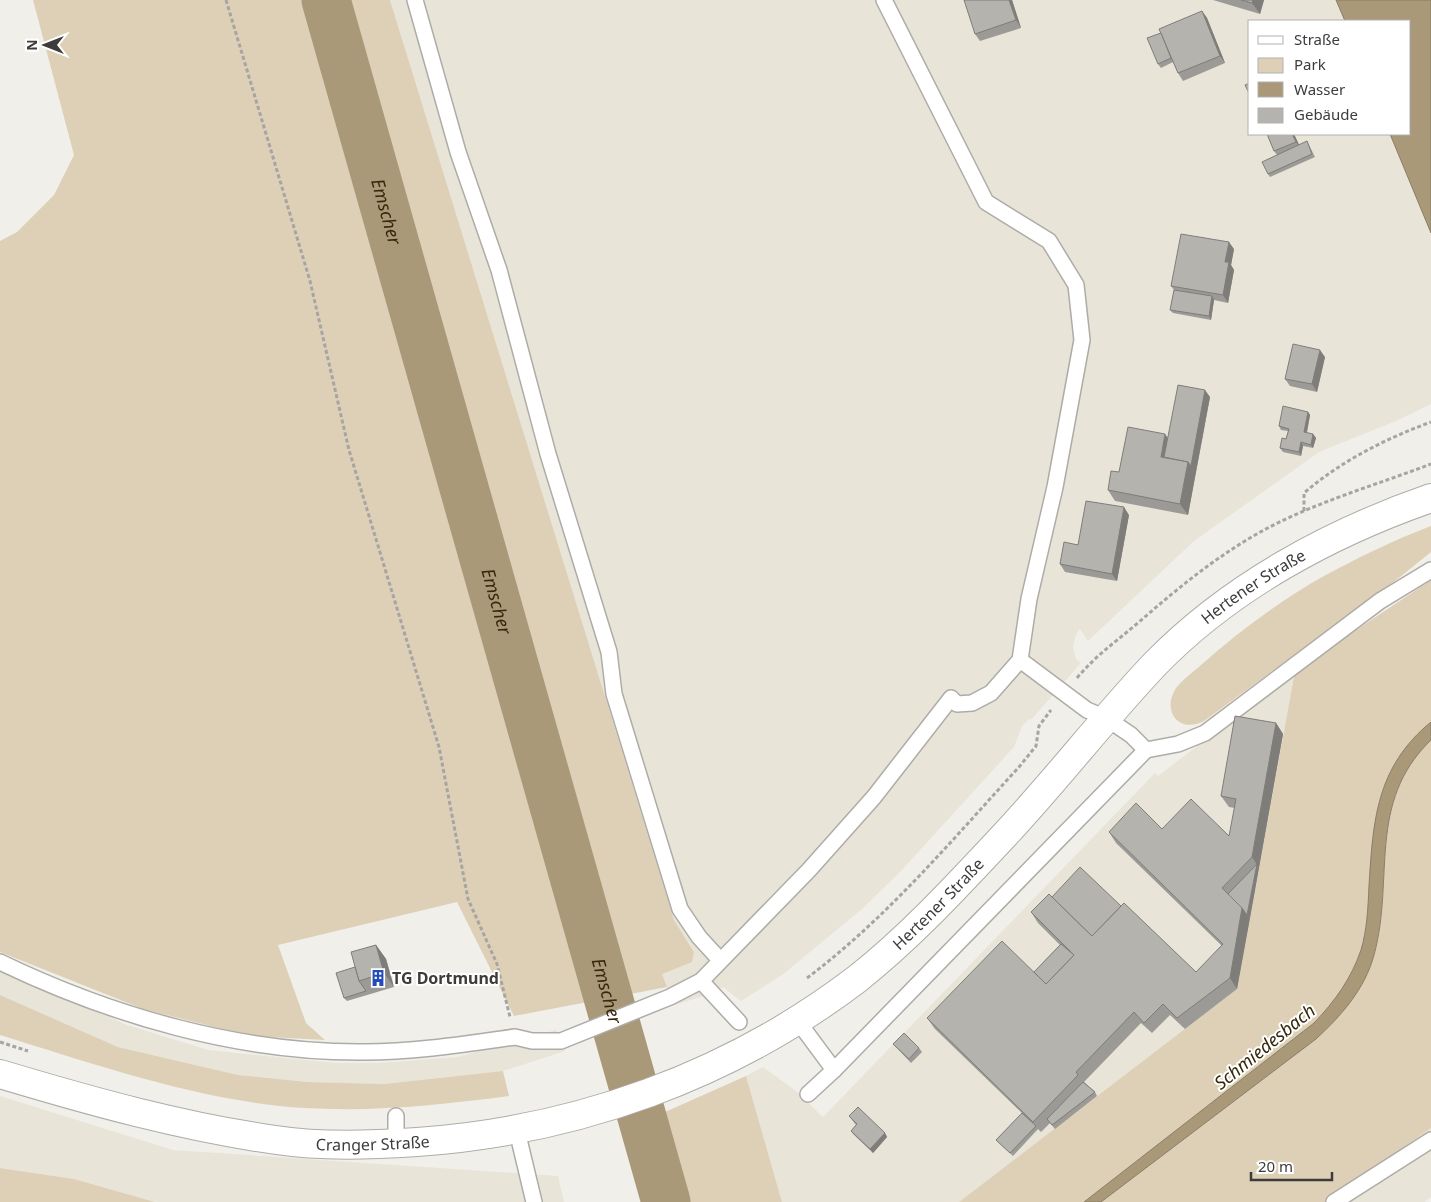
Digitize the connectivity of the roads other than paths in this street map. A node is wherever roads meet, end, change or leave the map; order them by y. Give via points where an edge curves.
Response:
1 (415, 0) edge
2 (884, 0) edge
3 (1431, 498) edge
4 (1431, 570) edge
5 (1020, 660) junction
6 (1106, 718) junction
7 (1146, 750) junction
8 (720, 960) junction
9 (0, 962) edge
10 (701, 981) junction
11 (797, 1020) junction
12 (739, 1022) dead end
13 (741, 1053) joint
14 (834, 1070) junction
15 (0, 1074) edge
16 (808, 1094) dead end
17 (396, 1116) dead end
18 (517, 1131) junction
19 (1431, 1140) edge
20 (396, 1144) junction
21 (534, 1202) edge
22 (1334, 1202) edge

1 - 8 lane via 458,152 499,270 548,454 609,652 614,694 680,909
2 - 5 lane via 986,202 1049,241 1076,285 1082,340 1055,487 1029,599
3 - 6 main road, Hertener Straße via 1362,524 1244,590 1203,620 1157,662
4 - 7 lane via 1380,601 1205,733 1178,744
5 - 6 lane via 1087,710
5 - 8 lane via 990,693 972,703 957,704 951,698 874,797 809,870
6 - 7 lane
6 - 11 main road, Hertener Straße via 1003,838 893,949
7 - 14 lane
8 - 10 lane
9 - 10 lane via 131,1016 252,1045 364,1052 515,1037 560,1041 670,997
10 - 12 lane
11 - 13 main road, Hertener Straße
11 - 14 lane
13 - 18 main road, Cranger Straße via 660,1089 581,1116
14 - 16 lane
15 - 20 main road, Cranger Straße via 163,1118 277,1140 337,1145
17 - 20 lane
18 - 20 main road, Cranger Straße
18 - 21 lane
19 - 22 lane

